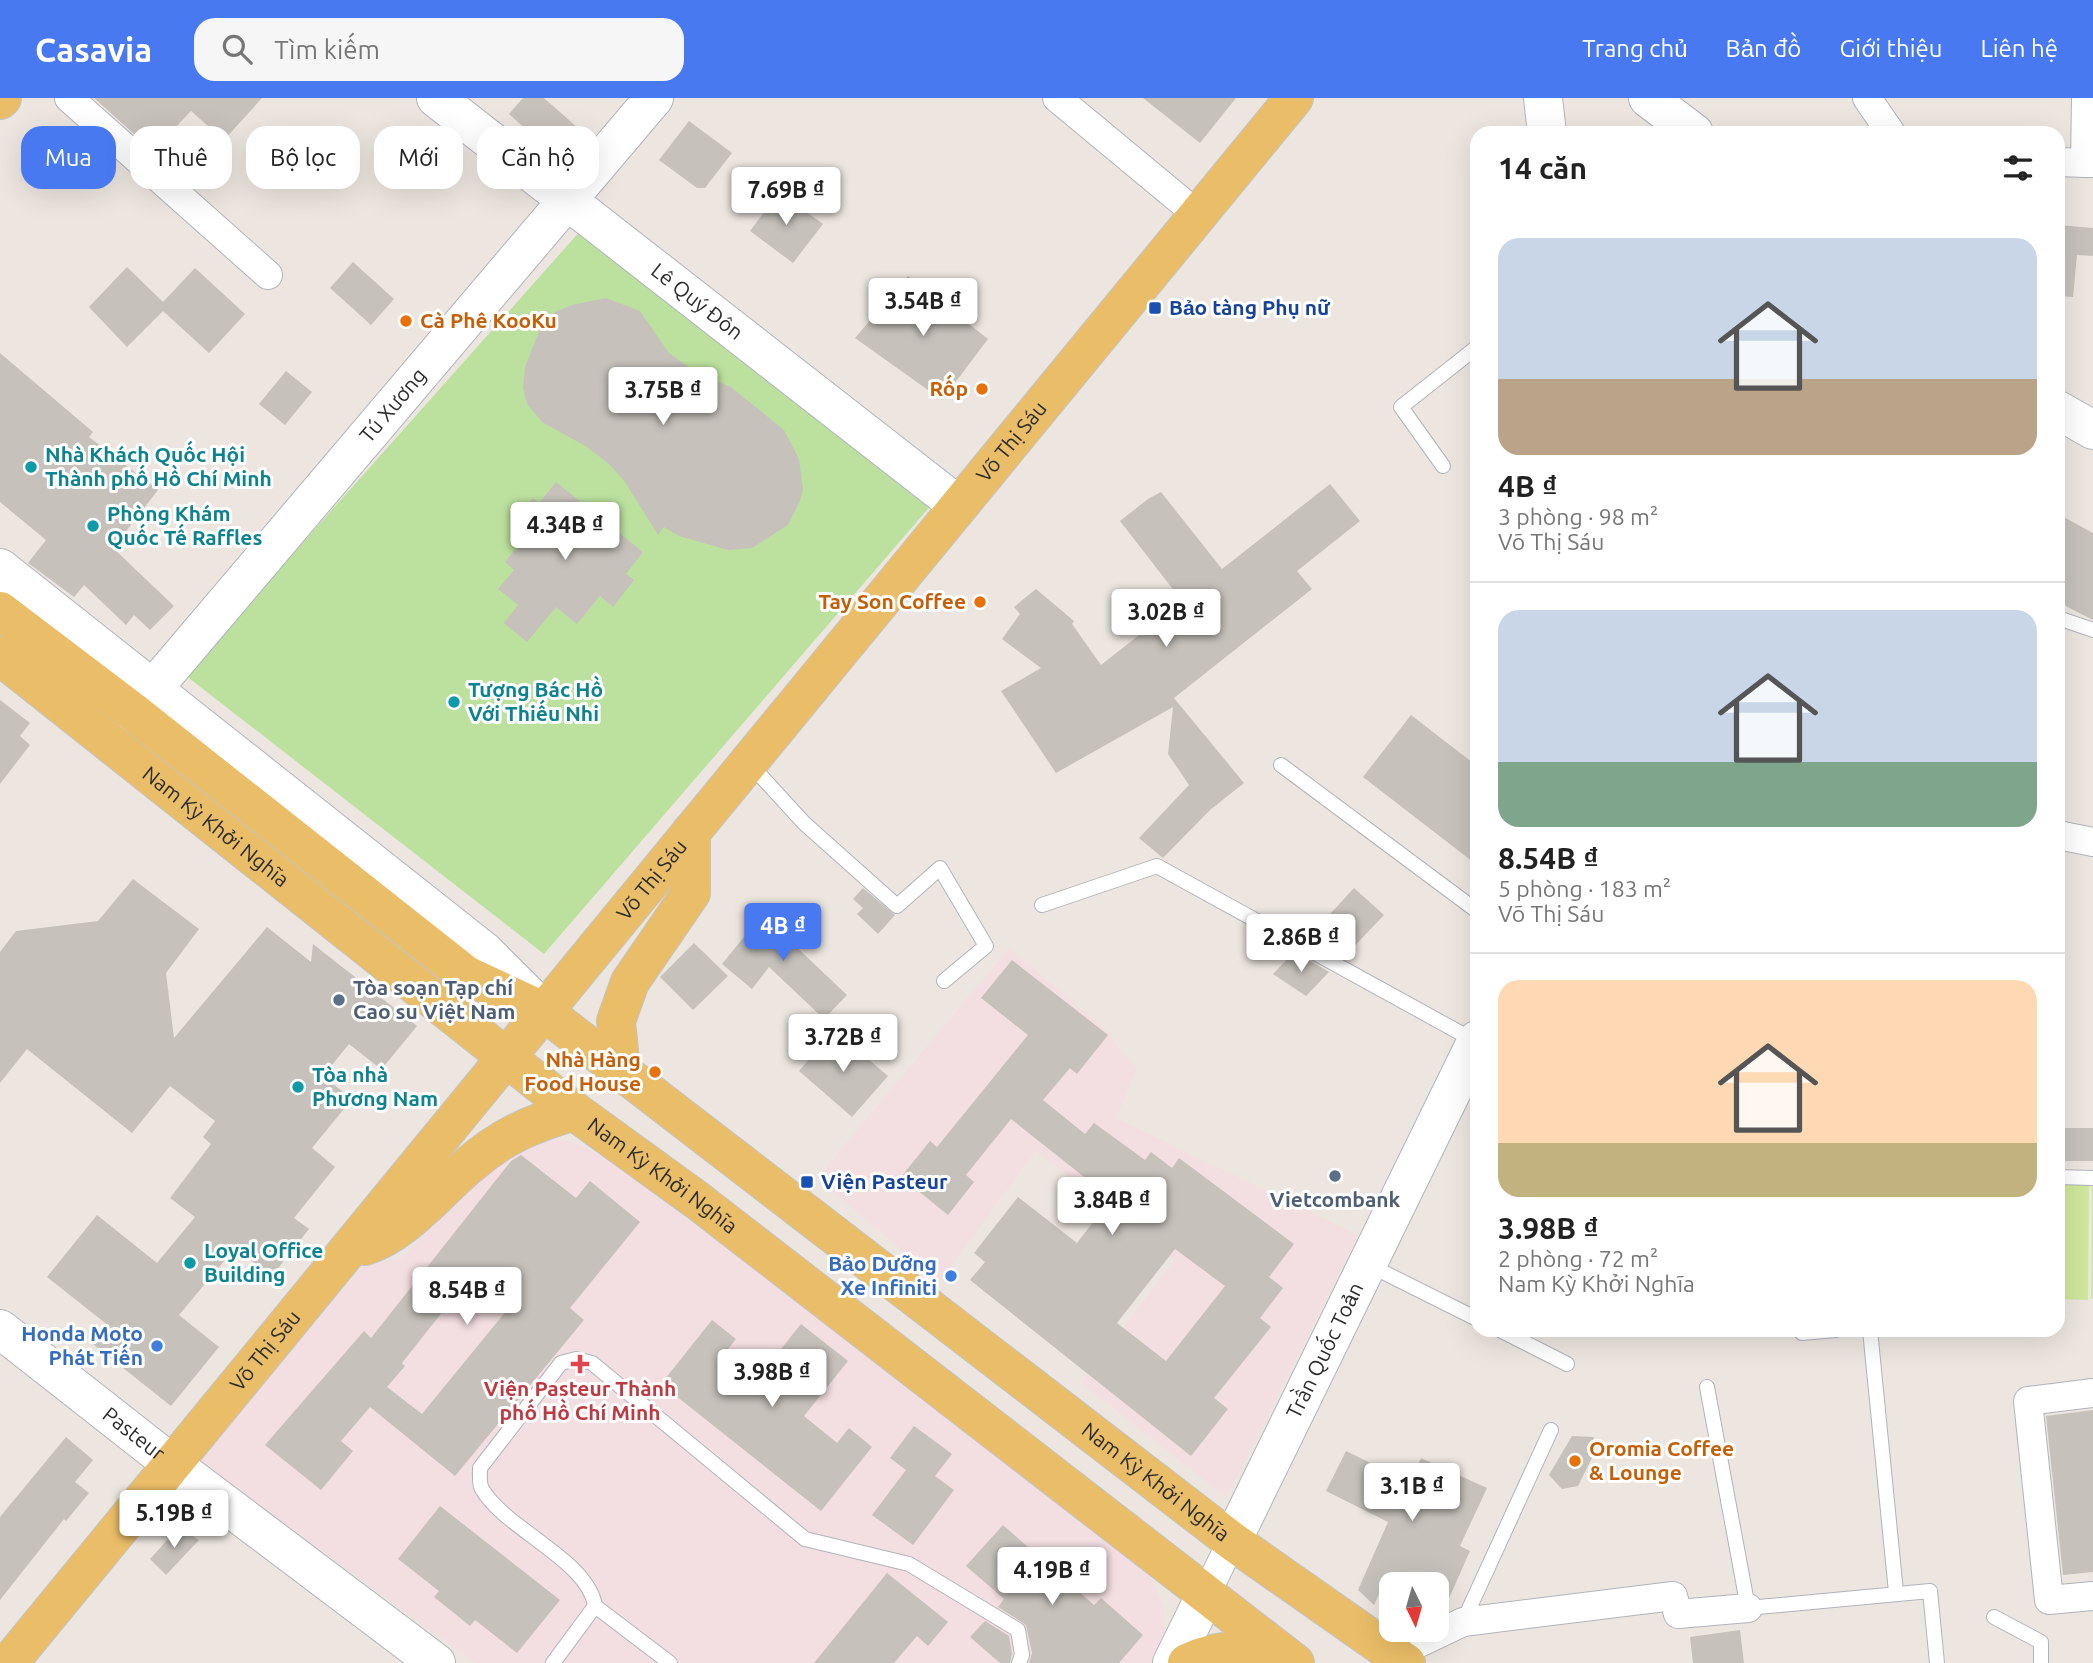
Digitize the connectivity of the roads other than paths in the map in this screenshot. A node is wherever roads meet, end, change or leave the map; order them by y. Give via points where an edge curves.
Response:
1 (69, 98) edge
2 (436, 98) edge
3 (654, 98) edge
4 (1056, 98) edge
5 (1294, 98) edge
6 (1543, 98) edge
7 (1648, 98) edge
8 (1867, 98) edge
9 (2086, 98) edge
10 (1546, 126) edge
11 (1676, 126) edge
12 (1886, 126) edge
13 (2079, 163) edge
14 (567, 200) junction
15 (1198, 215) junction
16 (268, 275) dead end
17 (1470, 353) edge
18 (2065, 415) edge
19 (2093, 430) edge
20 (1443, 466) dead end
21 (959, 506) junction
22 (0, 568) edge
23 (0, 611) edge
24 (2065, 620) edge
25 (2093, 630) edge
26 (0, 656) edge
27 (143, 700) junction
28 (748, 762) junction
29 (1282, 765) dead end
30 (691, 832) junction
31 (2065, 836) edge
32 (2093, 842) edge
33 (1042, 905) dead end
34 (1470, 906) edge
35 (944, 981) dead end
36 (543, 1011) junction
37 (1470, 1038) edge
38 (1470, 1053) edge
39 (506, 1057) junction
40 (621, 1070) junction
41 (574, 1111) junction
42 (2065, 1177) edge
43 (2093, 1178) edge
44 (346, 1252) junction
45 (1368, 1264) junction
46 (1470, 1315) edge
47 (0, 1329) edge
48 (1514, 1337) edge
49 (1871, 1337) edge
50 (1567, 1364) dead end
51 (1707, 1387) dead end
52 (2093, 1393) edge
53 (1550, 1430) dead end
54 (172, 1464) junction
55 (1232, 1541) junction
56 (1896, 1592) junction
57 (1206, 1594) junction
58 (2093, 1596) edge
59 (595, 1606) junction
60 (1748, 1608) junction
61 (1994, 1617) dead end
62 (1463, 1622) junction
63 (1401, 1659) edge
64 (9, 1663) edge
65 (436, 1663) edge
66 (553, 1663) edge
67 (670, 1663) edge
68 (1019, 1663) edge
69 (1172, 1663) edge
70 (1187, 1663) edge
71 (1294, 1663) edge
72 (1937, 1663) edge
73 (2040, 1663) edge

1 - 16 street
2 - 14 street, Lê Quý Đôn
3 - 14 street, Tú Xương
4 - 15 street
5 - 15 main road, Võ Thị Sáu
6 - 10 street
7 - 11 street
8 - 12 street
9 - 13 street
14 - 21 street, Lê Quý Đôn
14 - 27 street, Tú Xương
15 - 21 main road, Võ Thị Sáu
17 - 20 lane via 1401,407
18 - 19 street
21 - 28 main road, Võ Thị Sáu
22 - 27 street, Nam Kỳ Khởi Nghĩa
23 - 27 main road, Nam Kỳ Khởi Nghĩa
24 - 25 lane
26 - 39 main road, Nam Kỳ Khởi Nghĩa
27 - 36 main road, Nam Kỳ Khởi Nghĩa via 466,975
28 - 30 main road, Võ Thị Sáu
28 - 35 lane via 804,823 897,906 940,868 986,946
29 - 34 lane
30 - 36 main road, Võ Thị Sáu
30 - 40 main road via 691,893 630,982 616,1021
31 - 32 street
33 - 37 lane via 1157,866
36 - 39 main road, Võ Thị Sáu
36 - 40 main road, Nam Kỳ Khởi Nghĩa
38 - 45 street, Trần Quốc Toản
39 - 41 main road, Nam Kỳ Khởi Nghĩa
39 - 44 main road, Võ Thị Sáu
40 - 55 main road, Nam Kỳ Khởi Nghĩa
41 - 44 main road via 527,1125 469,1164 379,1241
41 - 57 main road, Nam Kỳ Khởi Nghĩa via 698,1201
42 - 43 lane
44 - 54 main road, Võ Thị Sáu
45 - 46 lane
45 - 55 street, Trần Quốc Toản
47 - 54 street, Pasteur
48 - 50 lane
49 - 56 lane
51 - 60 lane
52 - 58 street via 2028,1401 2049,1600
53 - 62 lane
54 - 64 main road, Võ Thị Sáu
54 - 65 street, Pasteur
55 - 57 street, Trần Quốc Toản
55 - 63 main road, Nam Kỳ Khởi Nghĩa
56 - 60 lane
56 - 72 lane via 1930,1591
57 - 69 street, Trần Quốc Toản
57 - 71 main road, Nam Kỳ Khởi Nghĩa
59 - 66 lane
59 - 67 lane
59 - 68 lane via 593,1592 480,1487 480,1468 530,1400 561,1363 576,1359 592,1363 805,1539 909,1564 1018,1630
60 - 62 street via 1678,1614 1673,1596
61 - 73 lane via 2041,1642
62 - 63 street
70 - 71 main road via 1245,1649

